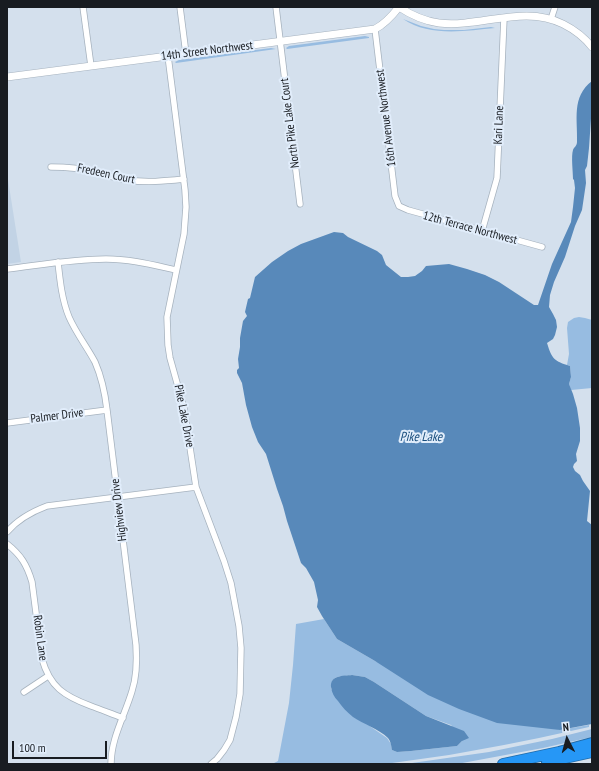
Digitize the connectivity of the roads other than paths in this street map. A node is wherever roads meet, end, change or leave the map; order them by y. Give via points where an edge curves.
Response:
1 (83, 7) edge
2 (180, 7) edge
3 (276, 7) edge
4 (399, 7) edge
5 (555, 7) edge
6 (504, 18) junction
7 (551, 19) junction
8 (375, 29) junction
9 (280, 42) junction
10 (592, 47) edge
11 (186, 54) junction
12 (168, 56) junction
13 (91, 66) junction
14 (7, 77) edge
15 (52, 167) dead end
16 (184, 179) junction
17 (300, 204) dead end
18 (399, 206) joint
19 (482, 231) junction
20 (542, 247) dead end
21 (58, 262) junction
22 (7, 269) edge
23 (176, 270) junction
24 (107, 410) junction
25 (7, 423) edge
26 (196, 487) junction
27 (118, 497) junction
28 (7, 532) edge
29 (7, 544) edge
30 (48, 676) junction
31 (24, 692) dead end
32 (123, 718) junction
33 (592, 743) edge
34 (592, 752) edge
35 (112, 764) edge
36 (211, 764) edge
37 (503, 764) edge
38 (534, 764) edge

1 - 13 street
2 - 11 street
3 - 9 street, North Pike Lake Court
4 - 6 street via 418,17 439,23
4 - 8 street via 382,26
5 - 7 street
6 - 7 street via 535,16
6 - 19 street, Kari Lane via 497,178
7 - 10 street via 570,27
8 - 9 street, 14th Street Northwest
8 - 18 street, 16th Avenue Northwest via 395,196
9 - 11 street, 14th Street Northwest
9 - 17 street, North Pike Lake Court
11 - 12 street, 14th Street Northwest
12 - 13 street, 14th Street Northwest
12 - 16 street, Pike Lake Drive
13 - 14 street, 14th Street Northwest
15 - 16 street, Fredeen Court via 76,168 134,181
16 - 23 street, Pike Lake Drive via 184,234
18 - 19 street, 12th Terrace Northwest
19 - 20 street, 12th Terrace Northwest
21 - 22 street
21 - 23 street via 107,259
21 - 24 street, Highview Drive via 68,316 100,374
23 - 26 street, Pike Lake Drive via 167,318 168,345 184,408
24 - 25 street, Palmer Drive
24 - 27 street, Highview Drive
26 - 27 street
26 - 36 street, Pike Lake Drive via 231,583 241,648 240,694 236,717 230,740
27 - 28 street via 47,506 28,514
27 - 32 street, Highview Drive via 137,660 133,689
29 - 30 street, Robin Lane via 21,557 30,574 42,659
30 - 31 street
30 - 32 street, Robin Lane via 67,696
32 - 35 street, Highview Drive via 113,745
33 - 37 highway
34 - 38 highway

